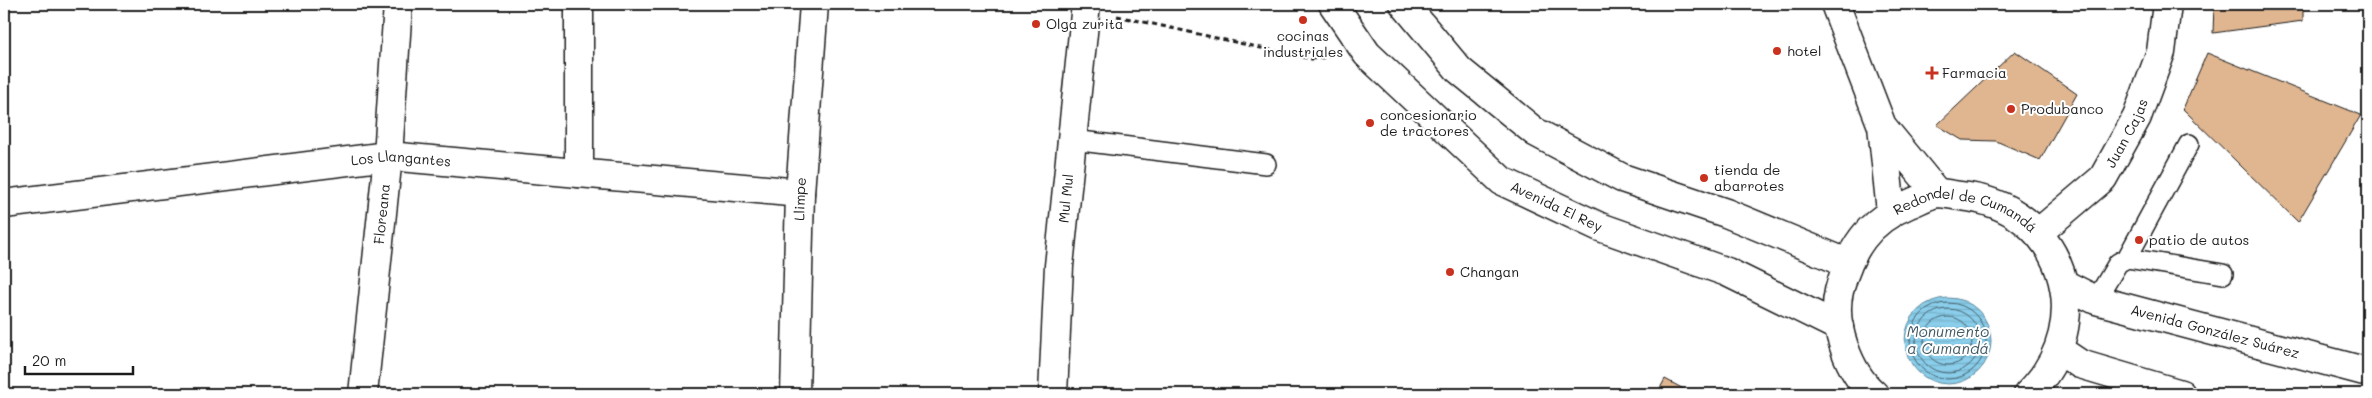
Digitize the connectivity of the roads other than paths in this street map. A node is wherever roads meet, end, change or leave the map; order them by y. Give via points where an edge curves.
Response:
1 (398, 4) edge
2 (580, 4) edge
3 (814, 4) edge
4 (1333, 4) edge
5 (1404, 4) edge
6 (1835, 4) edge
7 (2167, 4) edge
8 (1086, 6) edge
9 (1882, 126) junction
10 (1072, 140) junction
11 (2189, 144) dead end
12 (388, 156) junction
13 (1266, 164) dead end
14 (579, 173) junction
15 (800, 193) junction
16 (1937, 193) junction
17 (4, 204) edge
18 (1891, 212) junction
19 (2038, 233) junction
20 (2128, 258) junction
21 (1847, 263) junction
22 (2223, 274) dead end
23 (2064, 284) junction
24 (2096, 300) junction
25 (1839, 327) junction
26 (2059, 350) junction
27 (2368, 372) edge
28 (1871, 393) edge
29 (363, 394) edge
30 (795, 394) edge
31 (1052, 394) edge
32 (2028, 394) edge
33 (2181, 394) edge

1 - 12 street, Floreana
2 - 14 street
3 - 15 street, Llimpe
4 - 25 street, Avenida El Rey via 1367,54 1502,181 1600,227 1727,272
5 - 21 street via 1459,70 1535,132 1622,178 1726,214
6 - 9 street
7 - 19 street, Juan Cajas via 2161,52 2137,117 2103,178
8 - 10 street, Mul Mul
9 - 16 street
9 - 18 street
10 - 13 lane
10 - 31 street, Mul Mul via 1059,266
11 - 20 lane
12 - 14 street, Los Llangantes
12 - 17 street, Los Llangantes
12 - 29 street, Floreana
14 - 15 street, Los Llangantes
15 - 30 street, Llimpe
16 - 18 street, Redondel de Cumandá
16 - 19 street, Redondel de Cumandá via 1980,198 2012,211
18 - 21 street, Redondel de Cumandá via 1858,243
19 - 23 street, Redondel de Cumandá via 2054,257
20 - 22 lane
20 - 24 lane via 2118,263
21 - 25 street, Redondel de Cumandá via 1838,295
23 - 24 street, Avenida González Suárez
23 - 26 street, Redondel de Cumandá via 2066,317
24 - 27 street, Avenida González Suárez
25 - 28 street, Redondel de Cumandá via 1845,350
26 - 32 street, Redondel de Cumandá via 2043,379
26 - 33 street via 2080,364

